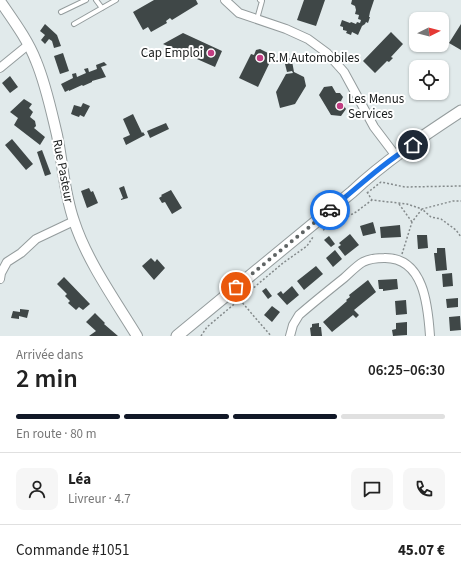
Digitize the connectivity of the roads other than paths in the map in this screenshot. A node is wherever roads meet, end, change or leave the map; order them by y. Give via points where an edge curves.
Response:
1 (86, 0) edge
2 (96, 0) edge
3 (116, 0) edge
4 (225, 0) edge
5 (260, 0) edge
6 (0, 2) edge
7 (102, 8) junction
8 (61, 12) dead end
9 (257, 19) junction
10 (74, 24) dead end
11 (28, 45) junction
12 (0, 68) edge
13 (461, 111) edge
14 (396, 156) junction
15 (74, 222) junction
16 (0, 278) edge
17 (137, 336) edge
18 (177, 336) edge
19 (290, 336) edge
20 (430, 336) edge

1 - 8 lane
2 - 7 lane
3 - 7 lane
4 - 9 street via 239,13
5 - 9 lane
6 - 11 street, Rue Pasteur
7 - 10 lane
9 - 14 street via 308,39 327,53 344,72 374,127
11 - 12 street
11 - 15 street, Rue Pasteur via 47,95 57,136 66,194
13 - 14 main road
14 - 18 main road via 364,188
15 - 16 street via 36,239 7,262
15 - 17 street, Rue Pasteur via 84,247
19 - 20 street via 299,315 364,262 378,258 400,261 410,267 420,279

